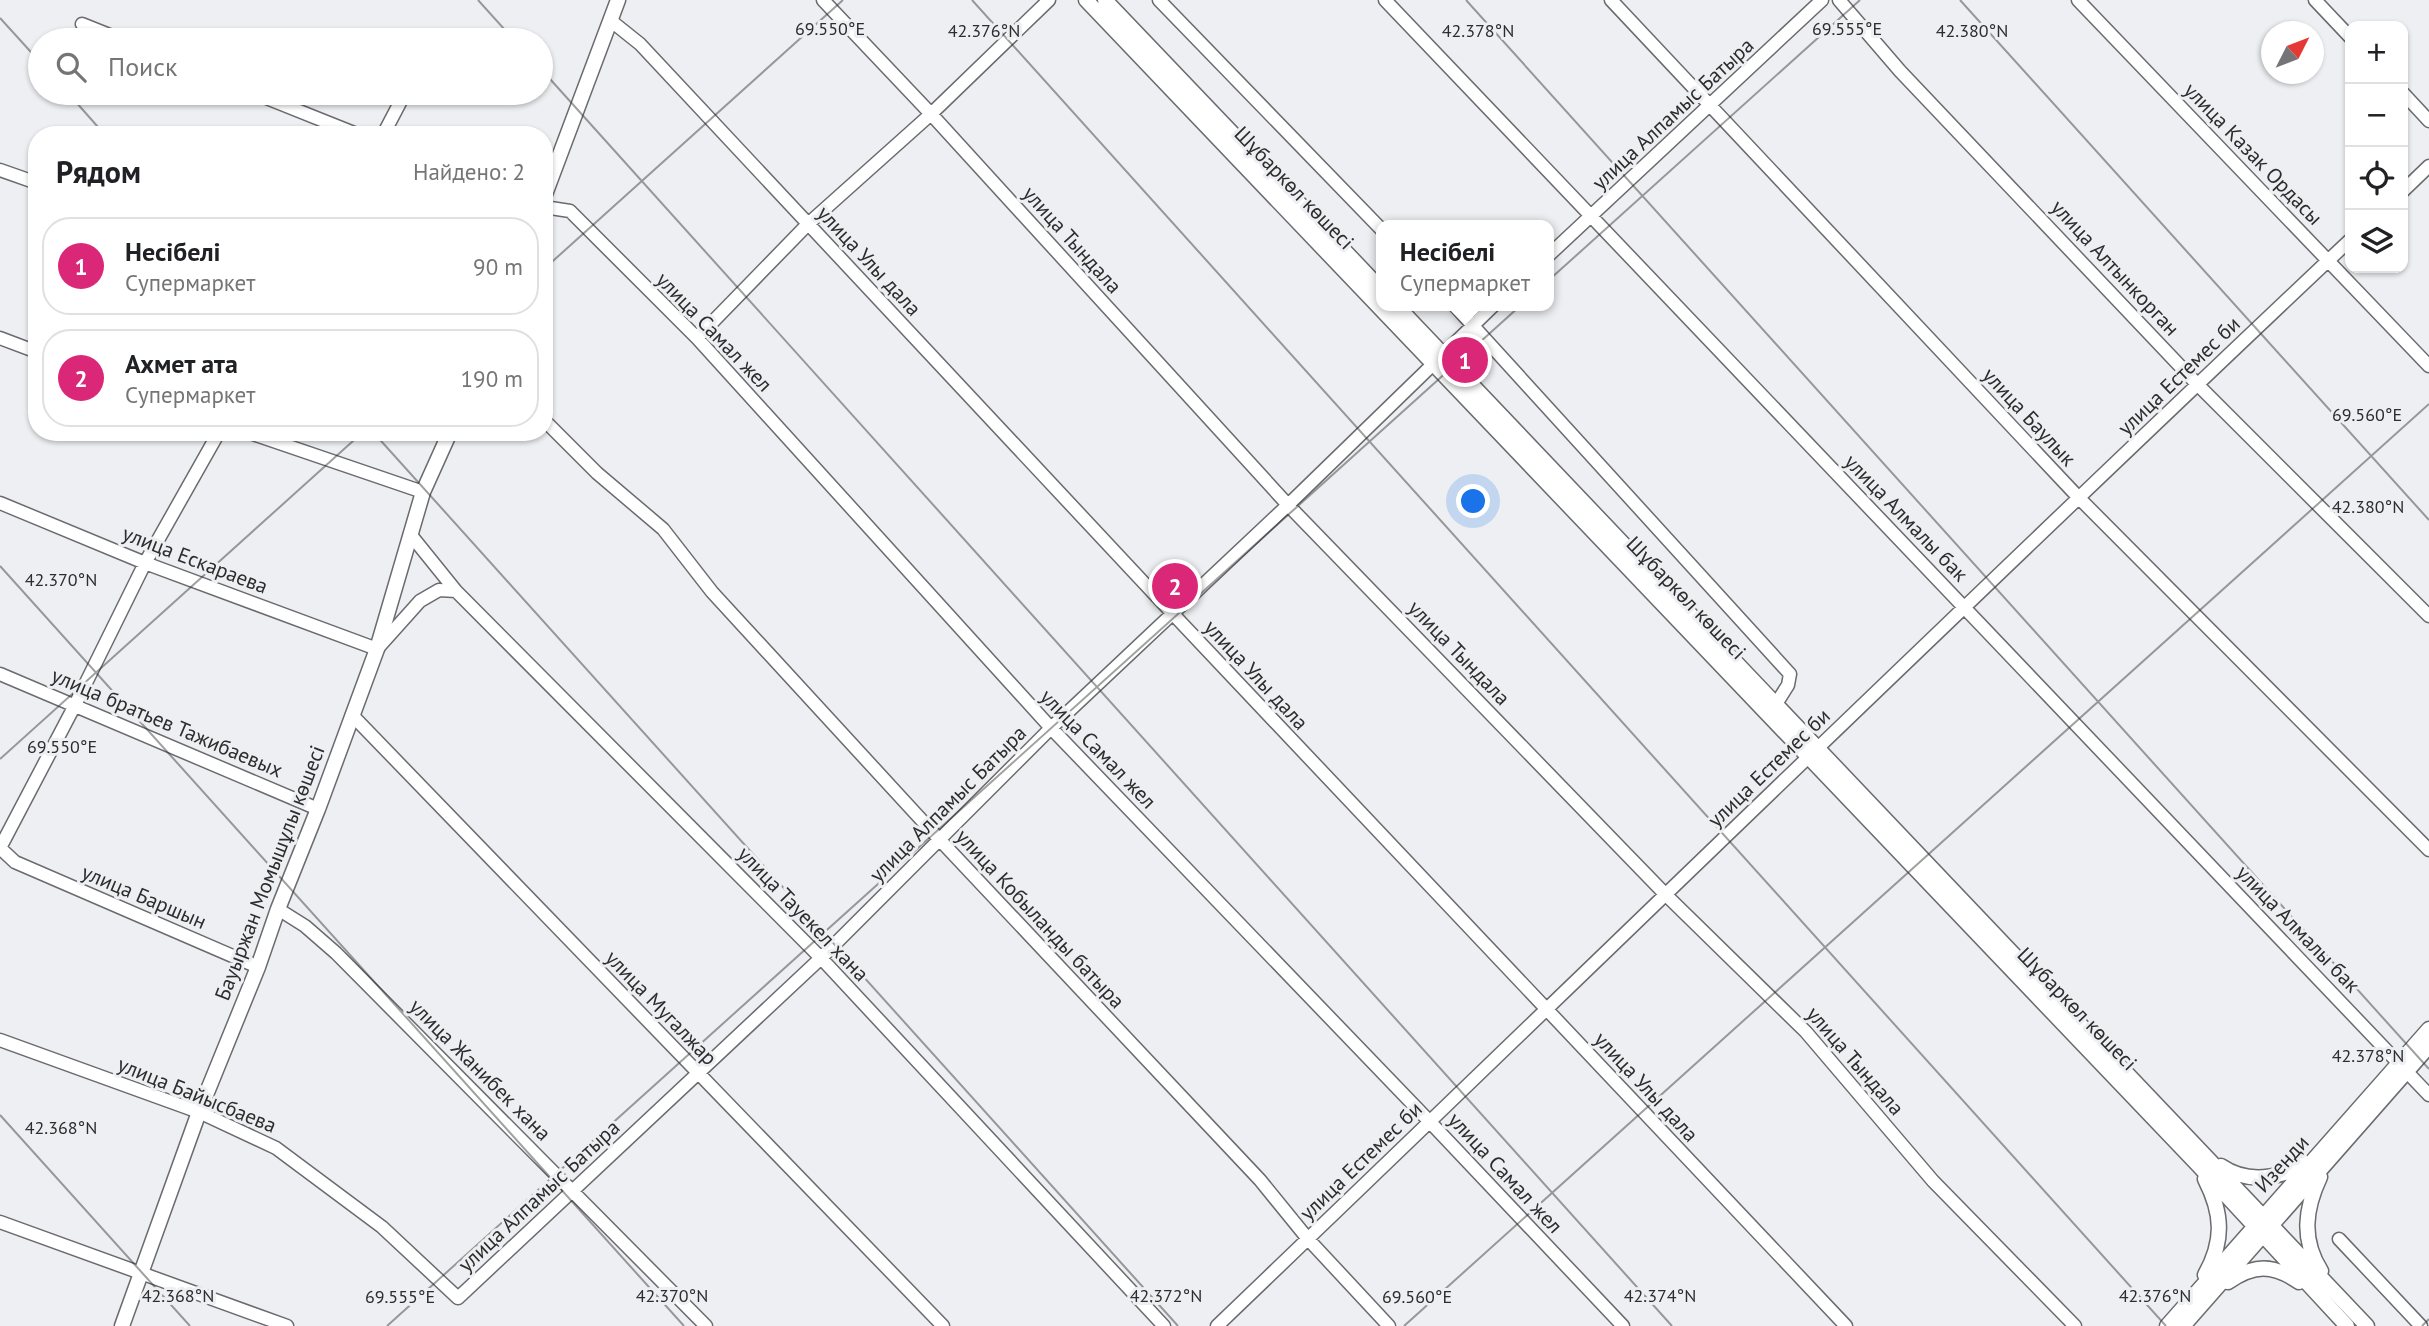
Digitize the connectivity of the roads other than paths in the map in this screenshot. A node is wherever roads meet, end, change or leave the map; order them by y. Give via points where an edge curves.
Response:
1 (618, 0) edge
2 (823, 0) edge
3 (1049, 0) edge
4 (1086, 0) edge
5 (1105, 0) edge
6 (1159, 0) edge
7 (1385, 0) edge
8 (1611, 0) edge
9 (1822, 0) edge
10 (1839, 0) edge
11 (2078, 0) edge
12 (2315, 0) edge
13 (610, 20) junction
14 (82, 24) dead end
15 (92, 28) edge
16 (2345, 32) edge
17 (2408, 98) edge
18 (284, 105) edge
19 (399, 105) edge
20 (1709, 106) junction
21 (931, 114) junction
22 (2429, 121) edge
23 (336, 126) edge
24 (388, 126) edge
25 (2429, 166) edge
26 (0, 170) edge
27 (553, 173) edge
28 (28, 180) edge
29 (2408, 186) edge
30 (553, 208) edge
31 (1592, 215) junction
32 (808, 224) junction
33 (1376, 224) edge
34 (2345, 245) edge
35 (1554, 249) edge
36 (2329, 260) junction
37 (1376, 284) edge
38 (1376, 297) edge
39 (1390, 311) edge
40 (1401, 311) edge
41 (1460, 311) edge
42 (1487, 311) edge
43 (1473, 324) junction
44 (0, 338) edge
45 (696, 338) junction
46 (28, 349) edge
47 (1437, 359) junction
48 (2429, 366) edge
49 (2198, 385) junction
50 (553, 429) edge
51 (214, 441) edge
52 (273, 441) edge
53 (446, 441) edge
54 (423, 492) junction
55 (2079, 498) junction
56 (0, 503) edge
57 (1288, 505) junction
58 (410, 534) junction
59 (145, 563) junction
60 (456, 591) junction
61 (1965, 608) junction
62 (1173, 614) junction
63 (2429, 617) edge
64 (377, 649) junction
65 (0, 674) edge
66 (1776, 704) junction
67 (75, 705) junction
68 (352, 715) junction
69 (1051, 728) junction
70 (1812, 751) junction
71 (318, 808) junction
72 (939, 839) junction
73 (0, 848) edge
74 (2429, 850) edge
75 (1666, 895) junction
76 (278, 909) junction
77 (821, 958) junction
78 (258, 967) junction
79 (1546, 1010) junction
80 (2429, 1029) edge
81 (0, 1040) edge
82 (2429, 1046) edge
83 (2403, 1067) junction
84 (698, 1075) junction
85 (2429, 1095) edge
86 (199, 1112) junction
87 (1430, 1122) junction
88 (2321, 1159) junction
89 (2201, 1160) junction
90 (572, 1189) junction
91 (0, 1222) edge
92 (2262, 1226) junction
93 (1308, 1239) junction
94 (2339, 1239) dead end
95 (143, 1274) junction
96 (2331, 1287) junction
97 (2318, 1296) junction
98 (458, 1298) joint
99 (2199, 1299) junction
100 (122, 1326) edge
101 (287, 1326) edge
102 (706, 1326) edge
103 (943, 1326) edge
104 (1164, 1326) edge
105 (1217, 1326) edge
106 (1389, 1326) edge
107 (1623, 1326) edge
108 (1846, 1326) edge
109 (2075, 1326) edge
110 (2167, 1326) edge
111 (2183, 1326) edge
112 (2347, 1326) edge
113 (2367, 1326) edge
114 (2421, 1326) edge

1 - 13 street
2 - 21 street, улица Тындала
3 - 21 street
4 - 38 street, Шұбаркөл көшесі
5 - 37 street, Шұбаркөл көшесі
6 - 33 street, Шұбаркөл көшесі
7 - 31 street, улица Алмалы бак
8 - 20 street, улица Баулык
9 - 20 street, улица Алпамыс Батыра
10 - 49 street, улица Алтынкорган via 1899,71
11 - 36 street, улица Казак Ордасы
12 - 16 street
13 - 27 street
13 - 32 street, улица Улы дала via 640,44
14 - 15 street
17 - 22 street
18 - 23 street
19 - 24 street
20 - 31 street, улица Алпамыс Батыра
20 - 55 street, улица Баулык
21 - 32 street
21 - 57 street, улица Тындала
25 - 29 street
26 - 28 street
30 - 45 street, улица Самал жел via 570,211
31 - 35 street, улица Алпамыс Батыра
31 - 61 street, улица Алмалы бак
32 - 45 street
32 - 62 street, улица Улы дала
34 - 36 street, улица Естемес би
36 - 48 street, улица Казак Ордасы
36 - 49 street, улица Естемес би
39 - 47 street, Шұбаркөл көшесі
40 - 47 street, Шұбаркөл көшесі
41 - 43 street, Шұбаркөл көшесі
42 - 43 street, улица Алпамыс Батыра
43 - 47 street, улица Алпамыс Батыра
43 - 66 street, Шұбаркөл көшесі via 1790,674
44 - 46 street
45 - 69 street, улица Самал жел
47 - 57 street, улица Алпамыс Батыра
47 - 66 street, Шұбаркөл көшесі
47 - 70 street, Шұбаркөл көшесі
49 - 55 street, улица Естемес би
49 - 63 street, улица Алтынкорган
50 - 72 street, улица Кобыланды батыра via 663,530 712,592
51 - 59 street
52 - 54 street
53 - 54 street, Бауыржан Момышұлы көшесі
54 - 58 street, Бауыржан Момышұлы көшесі
55 - 61 street, улица Естемес би
55 - 74 street, улица Баулык
56 - 59 street, улица Ескараева
57 - 62 street, улица Алпамыс Батыра
57 - 75 street, улица Тындала
58 - 60 street, улица Тауекел хана
58 - 64 street, Бауыржан Момышұлы көшесі
59 - 64 street, улица Ескараева
59 - 67 street
60 - 64 street via 439,590 420,601
60 - 77 street, улица Тауекел хана
61 - 70 street, улица Естемес би
61 - 83 street, улица Алмалы бак
62 - 69 street, улица Алпамыс Батыра
62 - 79 street, улица Улы дала
64 - 68 street, Бауыржан Момышұлы көшесі
65 - 67 street, улица братьев Тажибаевых
66 - 70 street, Шұбаркөл көшесі
67 - 71 street, улица братьев Тажибаевых
67 - 73 street
68 - 71 street, Бауыржан Момышұлы көшесі
68 - 84 street, улица Мугалжар
69 - 72 street, улица Алпамыс Батыра
69 - 87 street, улица Самал жел
70 - 75 street, улица Естемес би
70 - 89 street, Шұбаркөл көшесі
71 - 76 street, Бауыржан Момышұлы көшесі
72 - 77 street, улица Алпамыс Батыра
72 - 93 street, улица Кобыланды батыра via 1260,1180
73 - 78 street, улица Баршын via 15,862
75 - 79 street, улица Естемес би
75 - 109 street, улица Тындала via 1806,1032 1933,1181
76 - 78 street, Бауыржан Момышұлы көшесі
76 - 90 street, улица Жанибек хана via 336,954
77 - 84 street, улица Алпамыс Батыра
77 - 104 street, улица Тауекел хана
78 - 86 street, Бауыржан Момышұлы көшесі
79 - 87 street, улица Естемес би
79 - 108 street, улица Улы дала
80 - 83 street, Изенди
81 - 86 street, улица Байысбаева
82 - 83 street, Изенди
83 - 85 street, улица Алмалы бак
83 - 88 street, Изенди
84 - 90 street, улица Алпамыс Батыра
84 - 103 street, улица Мугалжар
86 - 95 street, Бауыржан Момышұлы көшесі
86 - 98 street, улица Байысбаева via 276,1147 382,1227
87 - 93 street, улица Естемес би
87 - 107 street, улица Самал жел
88 - 89 street via 2277,1177 2232,1174
88 - 92 street, Изенди
88 - 96 street via 2306,1218 2308,1243
89 - 92 street, Шұбаркөл көшесі
89 - 99 street via 2220,1222 2218,1245
90 - 98 street, улица Алпамыс Батыра
90 - 102 street, улица Жанибек хана
91 - 95 street
92 - 96 street, Шұбаркөл көшесі
92 - 97 street, Шұбаркөл көшесі
92 - 99 street, Изенди
93 - 105 street, улица Естемес би
93 - 106 street, улица Кобыланды батыра
94 - 114 street
95 - 100 street, Бауыржан Момышұлы көшесі
95 - 101 street
96 - 113 street, Шұбаркөл көшесі
97 - 99 street via 2274,1269 2258,1268
97 - 112 street, Шұбаркөл көшесі
99 - 110 street, Изенди
99 - 111 street, Изенди

